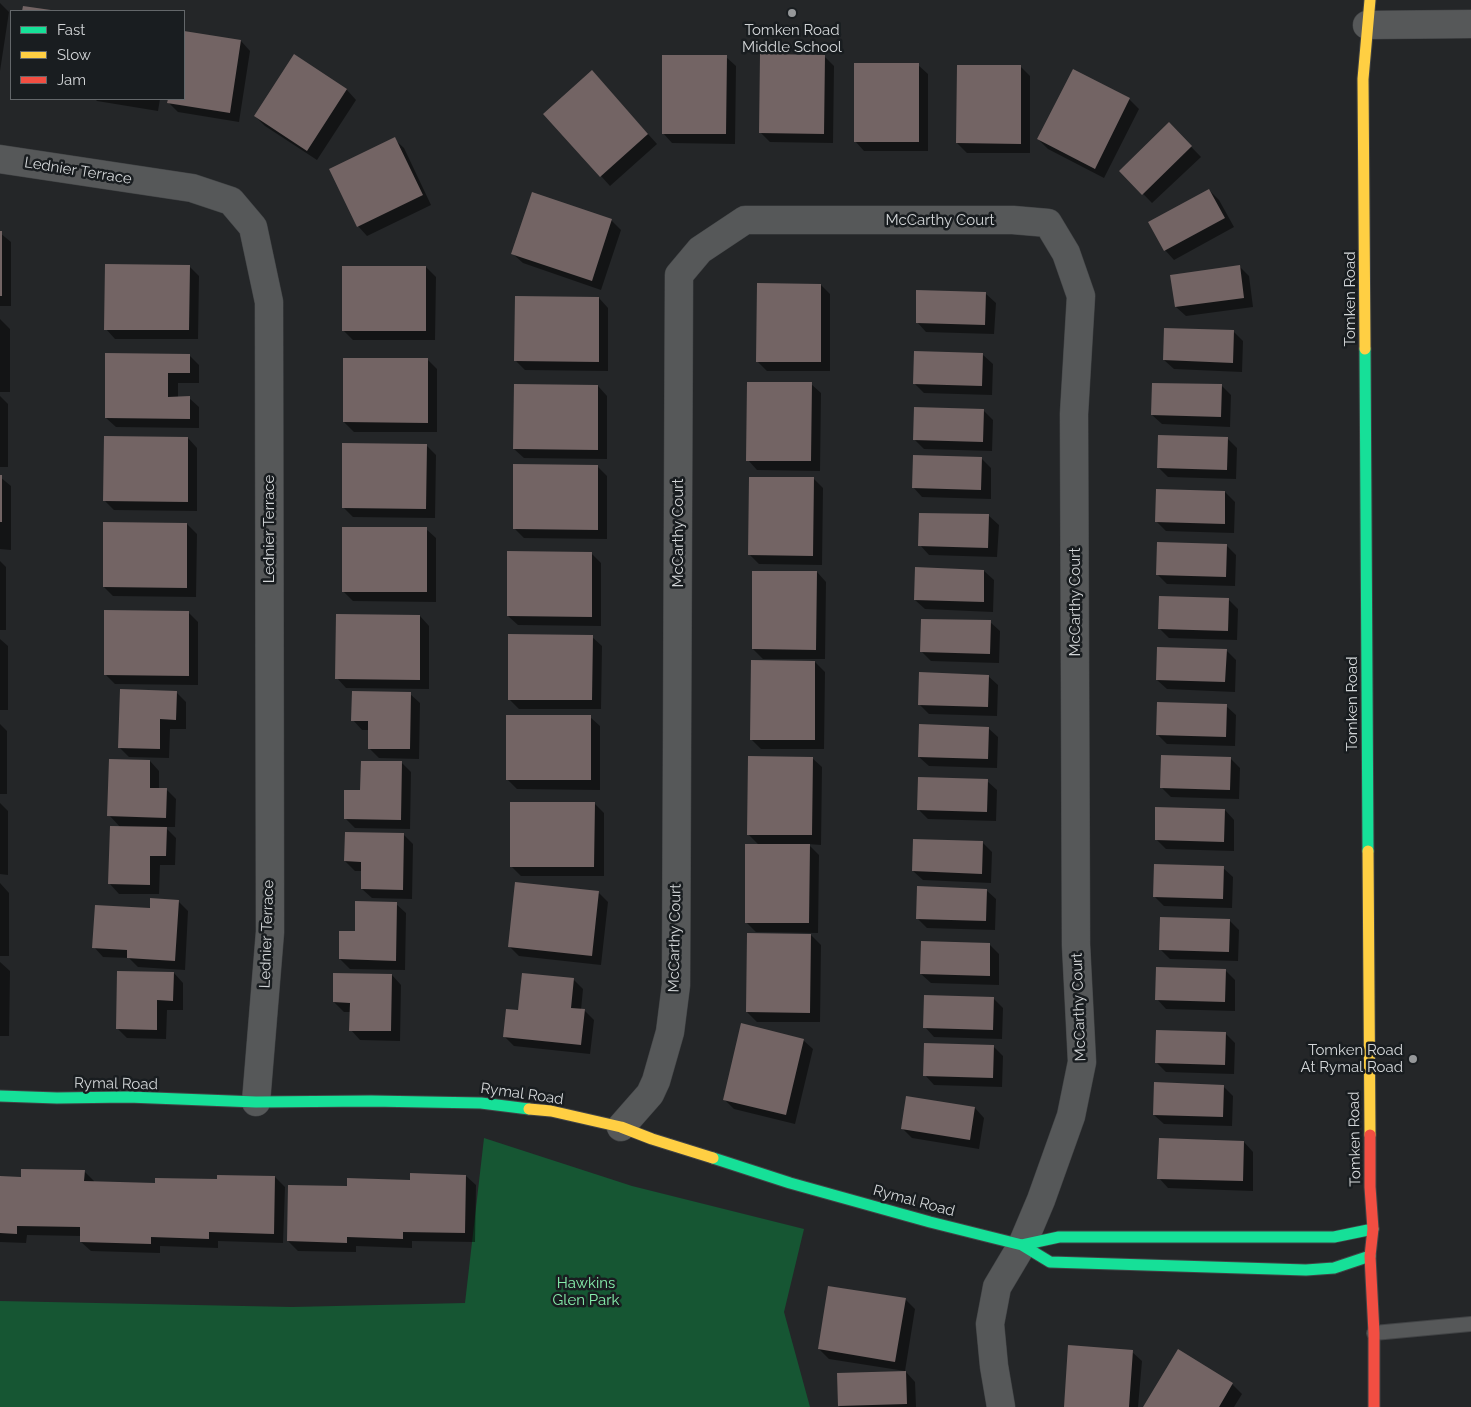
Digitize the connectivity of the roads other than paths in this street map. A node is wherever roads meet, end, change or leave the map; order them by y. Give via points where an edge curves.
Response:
1 (1368, 12) edge
2 (1471, 24) edge
3 (0, 159) edge
4 (0, 1096) edge
5 (256, 1102) junction
6 (621, 1127) junction
7 (1373, 1229) junction
8 (1022, 1245) junction
9 (1370, 1256) junction
10 (1471, 1324) edge
11 (1374, 1334) junction
12 (1001, 1407) edge
13 (1374, 1407) edge

1 - 2 street
1 - 7 street, Tomken Road via 1363,79 1370,1187
3 - 5 street, Lednier Terrace via 192,188 231,201 253,227 269,302 270,932
4 - 5 street, Rymal Road
5 - 6 street, Rymal Road via 481,1102
6 - 8 street, Rymal Road via 790,1183
6 - 8 street, McCarthy Court via 650,1094 656,1082 670,1032 676,985 679,275 700,250 745,220 1013,220 1048,223 1066,253 1081,296 1074,433 1076,935 1082,1062 1071,1116
7 - 8 street, Rymal Road via 1334,1237 1059,1237
7 - 9 street, Tomken Road
8 - 9 street, Rymal Road via 1050,1262 1306,1270 1334,1268
8 - 12 street via 997,1287 990,1324
9 - 11 street, Tomken Road
10 - 11 lane
11 - 13 street, Tomken Road

